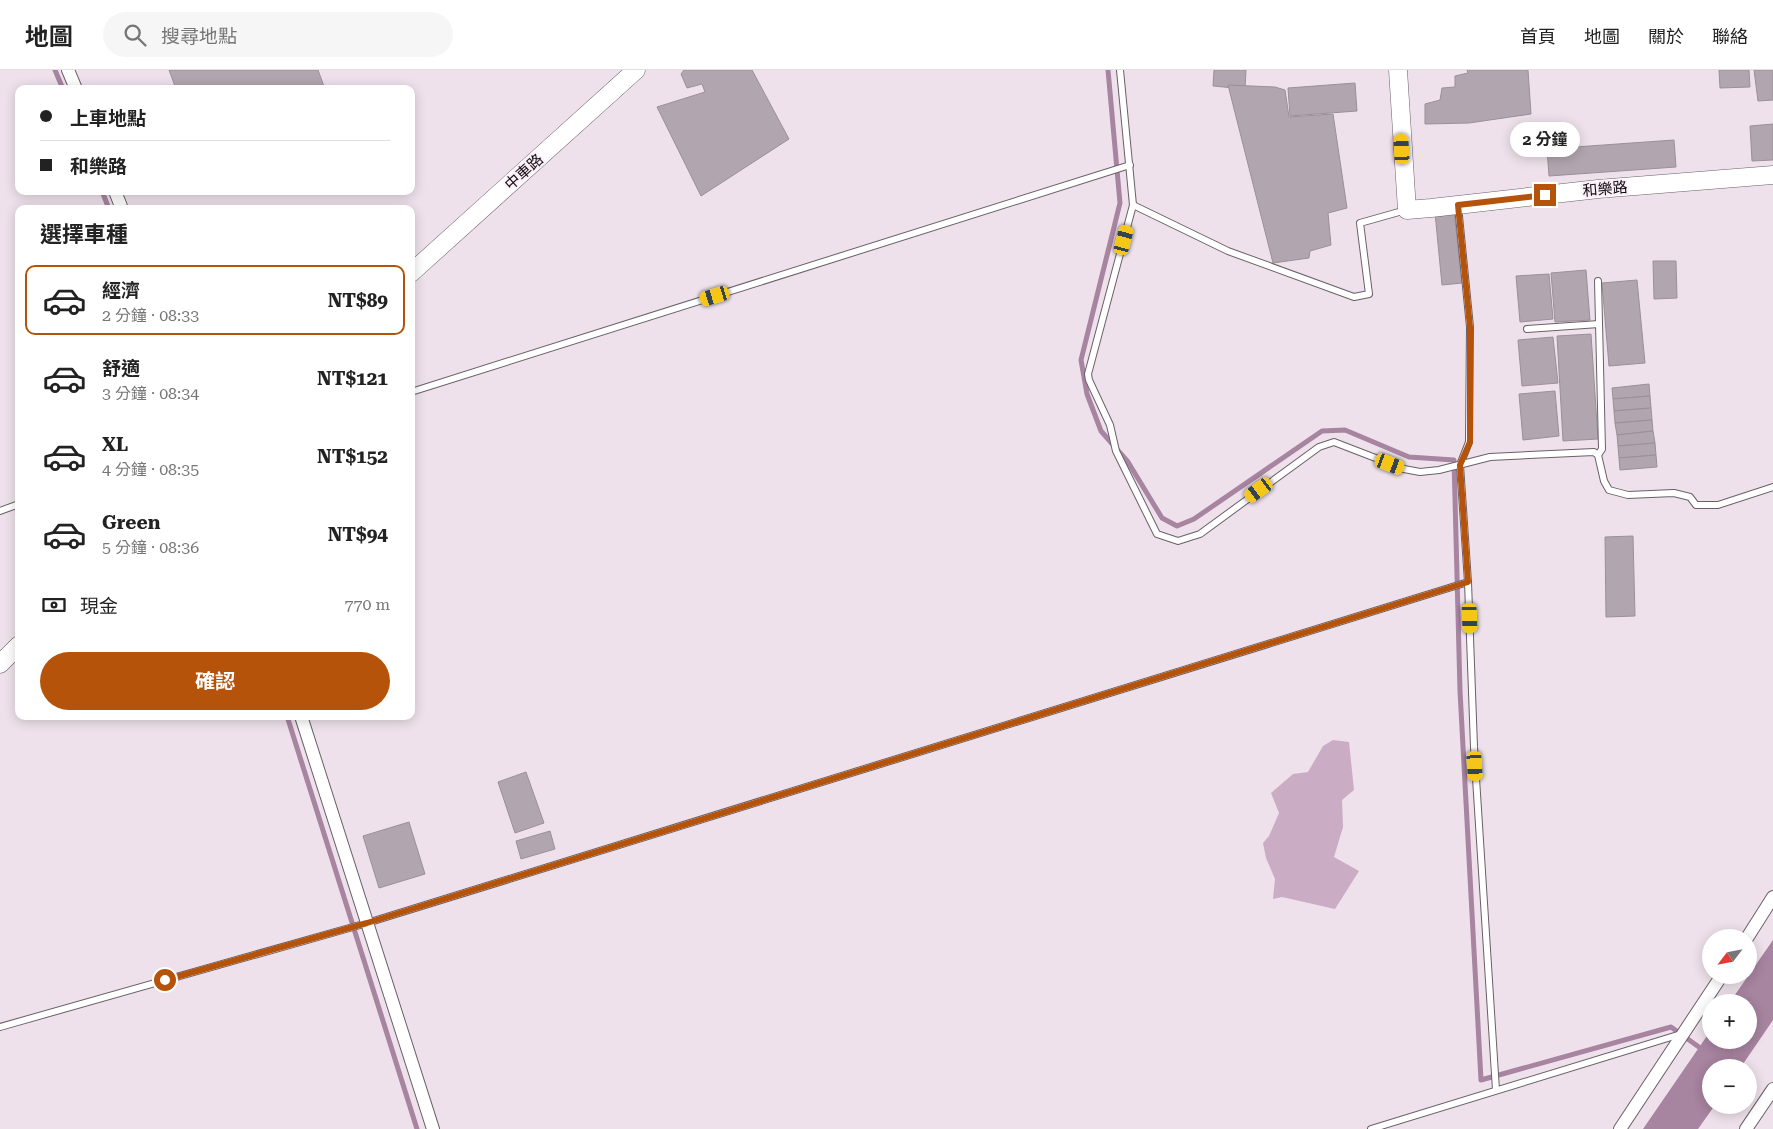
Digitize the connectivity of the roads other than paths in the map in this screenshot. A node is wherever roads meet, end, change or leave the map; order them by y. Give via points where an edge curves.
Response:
1 (68, 70) edge
2 (636, 70) edge
3 (1120, 70) edge
4 (1398, 70) edge
5 (74, 85) edge
6 (1130, 165) junction
7 (1773, 175) edge
8 (1133, 205) junction
9 (1458, 205) junction
10 (1407, 210) junction
11 (415, 269) edge
12 (1598, 281) dead end
13 (1599, 324) junction
14 (1527, 329) dead end
15 (415, 391) edge
16 (1598, 455) junction
17 (1460, 465) junction
18 (1773, 487) edge
19 (15, 505) edge
20 (0, 511) edge
21 (1468, 582) junction
22 (15, 649) edge
23 (0, 664) edge
24 (302, 720) edge
25 (1773, 897) edge
26 (367, 923) junction
27 (1753, 929) edge
28 (1716, 984) edge
29 (0, 1026) edge
30 (1684, 1033) junction
31 (1773, 1089) edge
32 (1496, 1090) junction
33 (433, 1129) edge
34 (1371, 1129) edge
35 (1620, 1129) edge
36 (1746, 1129) edge

1 - 5 street
2 - 11 street, 中車路
3 - 6 lane
4 - 10 street
6 - 8 lane
6 - 15 lane
7 - 9 street, 和樂路 via 1598,189
8 - 10 lane via 1228,250 1354,297 1369,294 1360,223
8 - 17 lane via 1088,374 1110,425 1116,451 1157,534 1178,541 1200,534 1319,447 1334,442 1420,472
9 - 10 street, 和樂路
9 - 17 lane via 1470,327 1470,442
12 - 13 lane
13 - 14 lane
13 - 16 lane via 1602,448
16 - 17 lane via 1594,452 1490,458
16 - 18 lane via 1609,490 1628,495 1674,494 1690,497 1696,504 1718,505
17 - 21 lane
19 - 20 lane
21 - 26 lane
21 - 32 lane via 1474,747
22 - 23 street
24 - 26 street
25 - 27 street
26 - 29 lane
26 - 33 street
28 - 30 street
30 - 32 lane
30 - 35 street
31 - 36 street
32 - 34 lane

